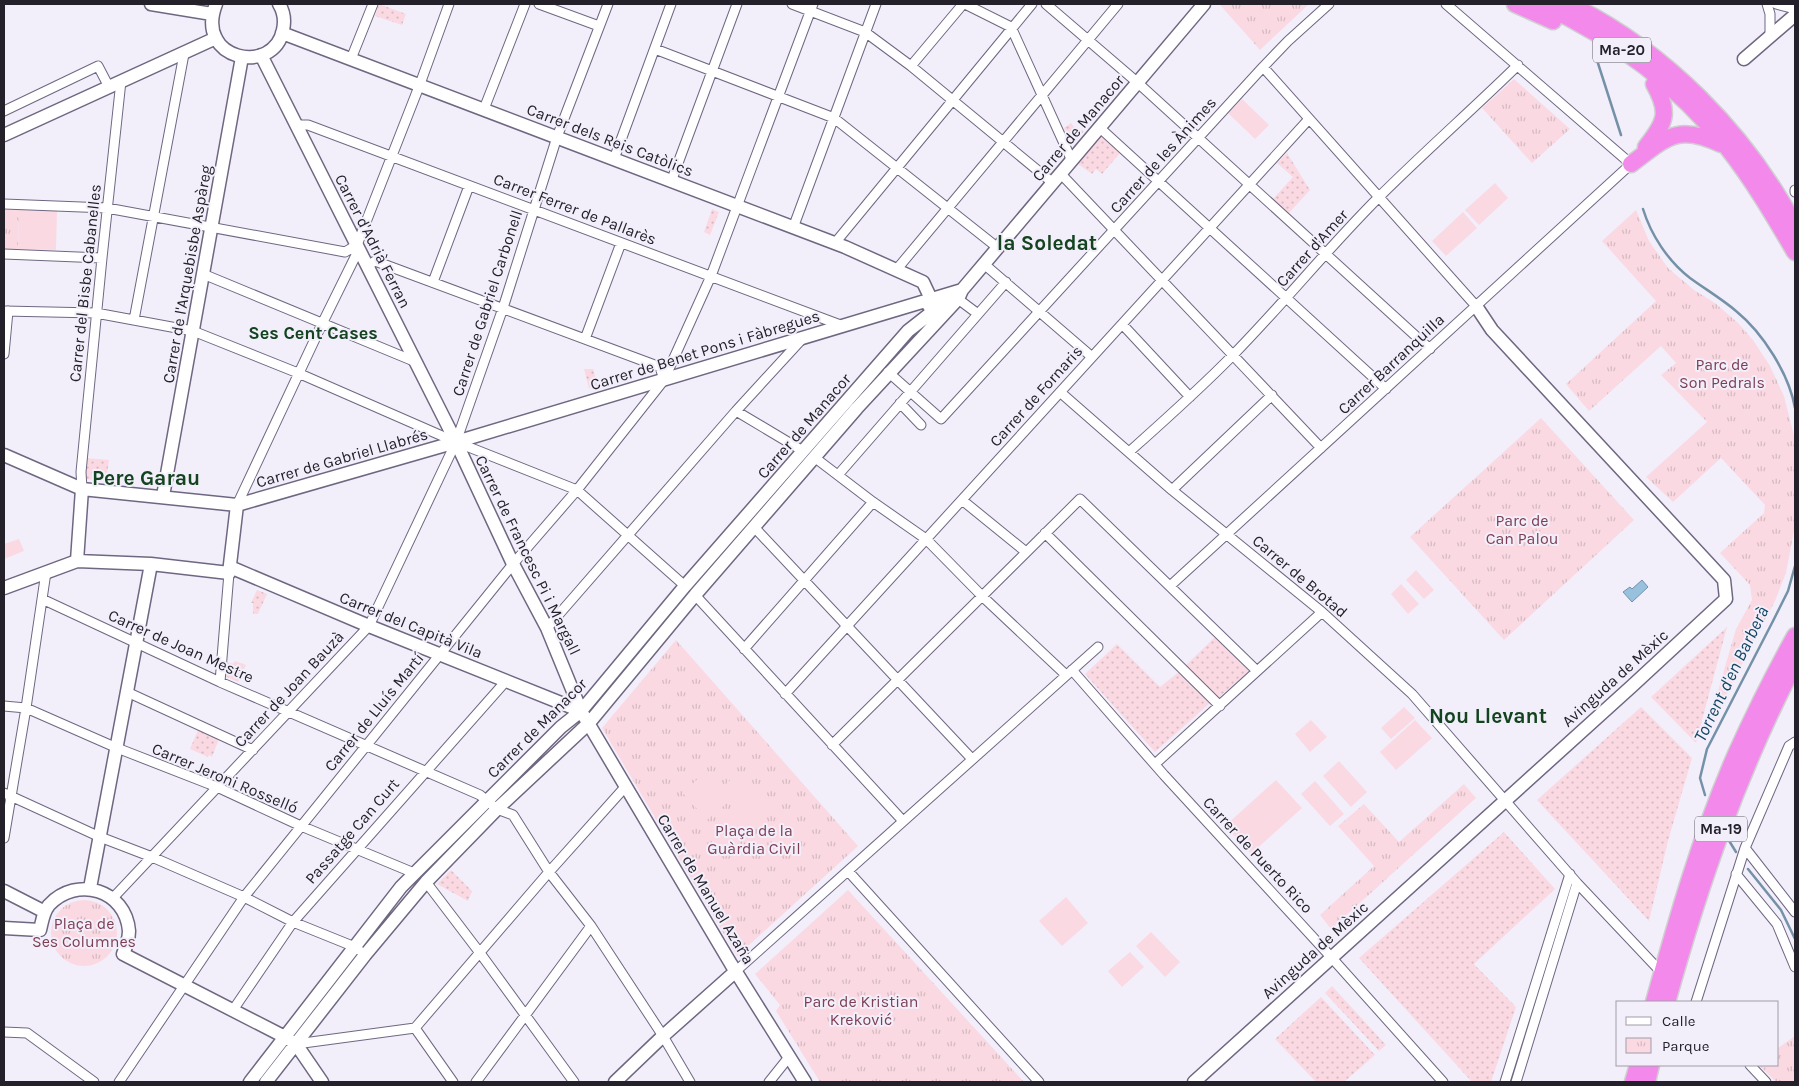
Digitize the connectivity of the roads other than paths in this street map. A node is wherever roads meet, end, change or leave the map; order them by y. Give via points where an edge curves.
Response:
1 (151, 4) edge
2 (279, 4) edge
3 (372, 4) edge
4 (449, 4) edge
5 (525, 4) edge
6 (539, 4) edge
7 (608, 4) edge
8 (671, 4) edge
9 (737, 4) edge
10 (792, 4) edge
11 (876, 4) edge
12 (964, 4) edge
13 (1032, 4) edge
14 (1046, 4) edge
15 (1118, 4) edge
16 (1329, 4) edge
17 (1446, 4) edge
18 (1515, 4) edge
19 (1541, 4) edge
20 (1569, 4) edge
21 (1592, 4) edge
22 (1767, 4) edge
23 (1776, 4) edge
24 (1203, 6) edge
25 (811, 7) edge
26 (214, 9) edge
27 (1795, 9) edge
28 (1795, 14) edge
29 (600, 26) junction
30 (1011, 28) junction
31 (865, 32) junction
32 (282, 33) junction
33 (1770, 35) junction
34 (216, 38) junction
35 (1088, 40) junction
36 (655, 49) junction
37 (184, 54) junction
38 (261, 55) junction
39 (242, 57) junction
40 (351, 59) junction
41 (1744, 60) dead end
42 (1518, 65) junction
43 (911, 66) junction
44 (1663, 66) junction
45 (1263, 67) junction
46 (712, 71) junction
47 (121, 81) junction
48 (1138, 83) junction
49 (420, 84) junction
50 (1654, 84) junction
51 (109, 87) junction
52 (778, 96) junction
53 (1041, 96) junction
54 (952, 100) junction
55 (484, 109) junction
56 (1694, 110) junction
57 (4, 111) edge
58 (834, 118) junction
59 (1309, 119) junction
60 (296, 125) junction
61 (1100, 128) junction
62 (4, 136) edge
63 (557, 137) junction
64 (1197, 138) junction
65 (1003, 143) junction
66 (1726, 146) junction
67 (391, 157) junction
68 (614, 159) junction
69 (1072, 161) junction
70 (1632, 164) junction
71 (897, 168) junction
72 (1057, 178) junction
73 (1158, 181) junction
74 (671, 182) junction
75 (1249, 185) junction
76 (469, 186) junction
77 (1379, 197) junction
78 (4, 204) edge
79 (738, 206) junction
80 (107, 208) junction
81 (948, 208) junction
82 (533, 210) junction
83 (153, 217) junction
84 (1795, 226) edge
85 (211, 228) junction
86 (793, 228) junction
87 (1210, 228) junction
88 (1115, 230) junction
89 (621, 243) junction
90 (836, 243) junction
91 (358, 247) junction
92 (998, 248) junction
93 (1795, 252) edge
94 (4, 254) edge
95 (1325, 254) junction
96 (102, 258) junction
97 (984, 264) junction
98 (367, 266) junction
99 (897, 270) junction
100 (203, 274) junction
101 (711, 276) junction
102 (1161, 279) junction
103 (433, 282) junction
104 (923, 282) junction
105 (1006, 282) junction
106 (955, 295) junction
107 (931, 298) junction
108 (1287, 298) junction
109 (1476, 306) junction
110 (503, 308) junction
111 (899, 310) junction
112 (6, 311) edge
113 (1040, 312) junction
114 (96, 314) junction
115 (978, 314) junction
116 (925, 318) junction
117 (134, 320) junction
118 (322, 324) junction
119 (1122, 324) junction
120 (843, 326) junction
121 (193, 331) junction
122 (912, 335) junction
123 (803, 338) junction
124 (585, 339) junction
125 (1430, 349) junction
126 (4, 354) edge
127 (1233, 355) junction
128 (1092, 357) junction
129 (416, 362) junction
130 (888, 372) junction
131 (298, 373) junction
132 (664, 380) junction
133 (1386, 389) junction
134 (910, 392) junction
135 (1060, 392) junction
136 (1272, 396) junction
137 (1190, 397) junction
138 (900, 403) junction
139 (736, 412) junction
140 (921, 425) dead end
141 (456, 442) junction
142 (1321, 448) junction
143 (1129, 452) junction
144 (809, 454) junction
145 (4, 455) edge
146 (838, 475) junction
147 (82, 489) junction
148 (577, 490) junction
149 (1172, 490) junction
150 (164, 496) junction
151 (962, 500) junction
152 (873, 502) junction
153 (238, 505) junction
154 (754, 527) junction
155 (1045, 533) junction
156 (1227, 534) junction
157 (628, 536) junction
158 (926, 539) junction
159 (720, 546) junction
160 (1026, 552) junction
161 (77, 560) junction
162 (151, 564) junction
163 (513, 564) junction
164 (230, 570) junction
165 (46, 572) junction
166 (805, 580) junction
167 (684, 586) junction
168 (1170, 586) junction
169 (4, 588) edge
170 (695, 596) junction
171 (982, 596) junction
172 (42, 599) junction
173 (1322, 612) junction
174 (370, 626) junction
175 (847, 626) junction
176 (547, 628) junction
177 (1795, 636) edge
178 (136, 644) junction
179 (1098, 647) dead end
180 (744, 649) junction
181 (440, 654) junction
182 (1795, 663) edge
183 (1257, 671) junction
184 (1069, 673) junction
185 (898, 680) junction
186 (506, 681) junction
187 (220, 682) junction
188 (127, 692) junction
189 (785, 694) junction
190 (4, 706) edge
191 (1220, 706) junction
192 (26, 708) junction
193 (289, 711) junction
194 (581, 711) junction
195 (589, 723) junction
196 (1795, 742) edge
197 (366, 745) junction
198 (832, 745) junction
199 (117, 748) junction
200 (253, 750) junction
201 (972, 759) junction
202 (1155, 764) junction
203 (425, 771) junction
204 (626, 786) junction
205 (217, 787) junction
206 (8, 794) edge
207 (1505, 799) junction
208 (487, 800) junction
209 (497, 809) junction
210 (903, 821) junction
211 (301, 826) junction
212 (100, 837) junction
213 (4, 838) edge
214 (1745, 848) junction
215 (355, 850) junction
216 (152, 857) junction
217 (848, 871) junction
218 (549, 872) junction
219 (414, 873) junction
220 (1570, 874) junction
221 (1736, 874) junction
222 (426, 882) junction
223 (1577, 883) junction
224 (90, 888) junction
225 (4, 891) edge
226 (244, 897) junction
227 (112, 899) junction
228 (45, 912) junction
229 (1795, 912) edge
230 (293, 922) junction
231 (590, 926) junction
232 (4, 928) edge
233 (360, 951) junction
234 (480, 953) junction
235 (1331, 957) junction
236 (1795, 967) edge
237 (736, 971) junction
238 (1662, 973) junction
239 (185, 985) junction
240 (1654, 1001) edge
241 (1667, 1001) edge
242 (1696, 1001) edge
243 (233, 1010) junction
244 (526, 1015) junction
245 (415, 1028) junction
246 (4, 1032) edge
247 (663, 1036) junction
248 (285, 1037) junction
249 (296, 1044) junction
250 (789, 1057) junction
251 (1638, 1066) edge
252 (1651, 1066) edge
253 (1751, 1066) edge
254 (94, 1082) edge
255 (119, 1082) edge
256 (250, 1082) edge
257 (266, 1082) edge
258 (322, 1082) edge
259 (453, 1082) edge
260 (476, 1082) edge
261 (574, 1082) edge
262 (615, 1082) edge
263 (690, 1082) edge
264 (769, 1082) edge
265 (805, 1082) edge
266 (1039, 1082) edge
267 (1194, 1082) edge
268 (1443, 1082) edge
269 (1505, 1082) edge
270 (1516, 1082) edge
271 (1633, 1082) edge
272 (1647, 1082) edge
273 (1766, 1082) edge

1 - 26 street
2 - 32 street via 284,21
3 - 40 street
4 - 49 street
5 - 55 street
6 - 29 street
7 - 29 street, Carrer de Gabriel Carbonell
8 - 36 street
9 - 46 street
10 - 25 street
11 - 31 street
12 - 30 street
12 - 43 street
13 - 30 street
14 - 35 street
15 - 35 street
16 - 45 street, Carrer de les Ànimes
17 - 42 street
18 - 50 highway via 1580,36
19 - 56 highway, Ma-20 via 1592,30 1628,54
20 - 44 highway, Ma-20 via 1610,27
21 - 44 highway via 1630,29
22 - 33 street
23 - 27 street
24 - 48 street, Carrer de Manacor
25 - 31 street
25 - 52 street, Carrer de Lluís Martí
26 - 34 street via 212,26
28 - 33 street
29 - 63 street, Carrer de Gabriel Carbonell
30 - 53 street
30 - 54 street
31 - 43 street
31 - 58 street
32 - 38 street via 278,42
32 - 40 street, Carrer dels Reis Catòlics
33 - 41 street
34 - 37 street
34 - 39 street via 227,51
35 - 48 street
35 - 53 street
36 - 46 street
36 - 68 street
37 - 47 street
37 - 83 street
38 - 39 street
38 - 60 street, Carrer d'Adrià Ferran
39 - 85 street, Carrer de l'Arquebisbe Aspàreg
40 - 49 street, Carrer dels Reis Catòlics
42 - 70 street
42 - 77 street, Carrer d'Amer
43 - 54 street
44 - 84 highway, Ma-20 via 1730,130 1764,175
45 - 59 street
45 - 64 street, Carrer de les Ànimes
46 - 52 street
46 - 74 street
47 - 51 street
47 - 80 street, Carrer del Bisbe Cabanelles
48 - 61 street, Carrer de Manacor
48 - 64 street
49 - 55 street, Carrer dels Reis Catòlics
49 - 67 street
50 - 56 highway
50 - 70 highway via 1664,106 1663,119
51 - 57 street via 98,66
51 - 62 street
52 - 58 street
52 - 79 street, Carrer de Lluís Martí
53 - 65 street
53 - 69 street
54 - 65 street
54 - 71 street
55 - 63 street, Carrer dels Reis Catòlics
56 - 66 highway, Ma-20
58 - 71 street
58 - 86 street
59 - 75 street, Carrer de Fornaris
59 - 77 street
60 - 67 street, Carrer Ferrer de Pallarès via 308,125
60 - 91 street, Carrer d'Adrià Ferran
61 - 69 street, Carrer de Manacor
61 - 73 street
63 - 68 street, Carrer dels Reis Catòlics
63 - 82 street, Carrer de Gabriel Carbonell
64 - 73 street, Carrer de les Ànimes
64 - 75 street
65 - 72 street
65 - 81 street
66 - 70 highway via 1699,134 1678,134 1665,139
66 - 93 highway, Ma-20 via 1762,196
67 - 76 street, Carrer Ferrer de Pallarès
67 - 91 street
68 - 74 street, Carrer dels Reis Catòlics
69 - 72 street, Carrer de Manacor
70 - 109 street, Carrer Barranquilla
71 - 81 street
71 - 90 street
72 - 88 street
72 - 92 street, Carrer de Manacor
73 - 87 street
73 - 88 street, Carrer de les Ànimes
74 - 79 street, Carrer dels Reis Catòlics
75 - 87 street, Carrer de Fornaris
75 - 95 street
76 - 82 street, Carrer Ferrer de Pallarès
76 - 103 street
77 - 95 street, Carrer d'Amer
77 - 109 street
78 - 80 street
79 - 86 street, Carrer dels Reis Catòlics
79 - 101 street, Carrer de Lluís Martí
80 - 83 street
80 - 96 street, Carrer del Bisbe Cabanelles
81 - 92 street
81 - 99 street
82 - 89 street, Carrer Ferrer de Pallarès
82 - 110 street, Carrer de Gabriel Carbonell
83 - 85 street
83 - 117 street
85 - 91 street via 345,252
85 - 100 street, Carrer de l'Arquebisbe Aspàreg
86 - 90 street, Carrer dels Reis Catòlics
87 - 102 street, Carrer de Fornaris
87 - 108 street
88 - 102 street
88 - 113 street, Carrer de les Ànimes
89 - 101 street, Carrer Ferrer de Pallarès
89 - 124 street
90 - 99 street, Carrer dels Reis Catòlics
91 - 98 street, Carrer d'Adrià Ferran
91 - 118 street
92 - 97 street, Carrer de Manacor
94 - 96 street
95 - 108 street, Carrer d'Amer
95 - 125 street
96 - 114 street, Carrer del Bisbe Cabanelles
97 - 105 street
97 - 106 street, Carrer de Manacor
98 - 103 street via 375,261
98 - 129 street, Carrer d'Adrià Ferran
99 - 104 street, Carrer dels Reis Catòlics
100 - 118 street
100 - 121 street, Carrer de l'Arquebisbe Aspàreg
101 - 120 street, Carrer Ferrer de Pallarès
101 - 132 street, Carrer de Lluís Martí
102 - 119 street, Carrer de Fornaris
102 - 127 street
103 - 110 street
104 - 106 street, Carrer dels Reis Catòlics
104 - 107 street
104 - 111 street via 919,295
105 - 113 street
105 - 115 street
106 - 107 street, Carrer de Benet Pons i Fàbregues
106 - 115 street
106 - 116 street, Carrer de Manacor
106 - 122 street, Carrer de Manacor
107 - 111 street, Carrer de Benet Pons i Fàbregues
107 - 116 street
108 - 127 street, Carrer d'Amer
108 - 133 street
109 - 125 street, Carrer Barranquilla
109 - 207 street, Avinguda de Mèxic via 1492,330 1722,578 1726,599
110 - 124 street
110 - 141 street, Carrer de Gabriel Carbonell
111 - 120 street, Carrer de Benet Pons i Fàbregues
111 - 122 street via 905,316
112 - 114 street
112 - 126 street
113 - 128 street
113 - 134 street, Carrer de les Ànimes via 941,419
114 - 117 street
114 - 147 street, Carrer del Bisbe Cabanelles
115 - 134 street
116 - 122 street, Carrer de Manacor
117 - 121 street
118 - 129 street
118 - 131 street
119 - 128 street, Carrer de Fornaris
119 - 137 street
120 - 123 street, Carrer de Benet Pons i Fàbregues
121 - 131 street
121 - 150 street, Carrer de l'Arquebisbe Aspàreg
122 - 130 street, Carrer de Manacor
122 - 144 street, Carrer de Manacor
123 - 132 street, Carrer de Benet Pons i Fàbregues
123 - 139 street
124 - 132 street via 660,367
125 - 133 street, Carrer Barranquilla
127 - 136 street
127 - 137 street, Carrer d'Amer
128 - 135 street, Carrer de Fornaris
129 - 141 street, Carrer d'Adrià Ferran
130 - 134 street
130 - 144 street, Carrer de Manacor
131 - 141 street
131 - 153 street
132 - 141 street, Carrer de Benet Pons i Fàbregues
132 - 148 street, Carrer de Lluís Martí
133 - 142 street, Carrer Barranquilla
134 - 138 street
135 - 143 street, Carrer de Brotad
135 - 151 street, Carrer de Fornaris
136 - 142 street
136 - 149 street
137 - 143 street, Carrer d'Amer
138 - 140 street
138 - 146 street
139 - 144 street, Carrer de Puerto Rico
139 - 157 street
141 - 148 street
141 - 153 street, Carrer de Gabriel Llabrés
141 - 163 street, Carrer de Francesc Pi i Margall
141 - 174 street, Carrer de Joan Bauzà
142 - 156 street, Carrer Barranquilla
143 - 149 street, Carrer de Brotad
144 - 146 street, Carrer de Puerto Rico
144 - 154 street, Carrer de Manacor
144 - 159 street, Carrer de Manacor
145 - 147 street
146 - 152 street, Carrer de Puerto Rico
147 - 150 street
147 - 161 street
148 - 157 street
148 - 163 street, Carrer de Lluís Martí
149 - 156 street, Carrer de Brotad
150 - 153 street
151 - 158 street, Carrer de Fornaris
151 - 160 street
152 - 158 street, Carrer de Puerto Rico
152 - 166 street
153 - 164 street
154 - 166 street
154 - 170 street, Carrer de Manacor
155 - 160 street
155 - 168 street via 1080,499
155 - 191 street
156 - 168 street, Carrer Barranquilla
156 - 173 street, Carrer de Brotad
157 - 167 street
157 - 176 street
158 - 171 street, Carrer de Puerto Rico
158 - 175 street, Carrer de Fornaris
159 - 167 street, Carrer de Manacor
159 - 170 street via 715,564 702,579
160 - 171 street
161 - 162 street, Carrer del Capità Vila
161 - 165 street
162 - 164 street, Carrer del Capità Vila
162 - 178 street
163 - 176 street, Carrer de Francesc Pi i Margall
163 - 181 street, Carrer de Lluís Martí
164 - 174 street, Carrer del Capità Vila
164 - 187 street
165 - 169 street
165 - 172 street
166 - 175 street
166 - 180 street
167 - 194 street, Carrer de Manacor
168 - 183 street
170 - 180 street
170 - 195 street, Carrer de Manacor
171 - 184 street, Carrer de Puerto Rico
171 - 185 street
172 - 178 street, Carrer de Joan Mestre
172 - 192 street
173 - 183 street
173 - 207 street, Carrer de Brotad via 1412,694
174 - 181 street, Carrer del Capità Vila
174 - 193 street, Carrer de Joan Bauzà
175 - 185 street
175 - 189 street, Carrer de Fornaris
176 - 194 street, Carrer de Francesc Pi i Margall
177 - 238 highway, Ma-19 via 1750,725 1720,795 1683,900
178 - 187 street, Carrer de Joan Mestre
178 - 188 street
179 - 184 street
180 - 189 street
181 - 186 street, Carrer del Capità Vila
181 - 197 street, Carrer de Lluís Martí
182 - 241 highway, Ma-19 via 1748,761 1723,823 1696,900
183 - 191 street
184 - 201 street
184 - 202 street, Carrer de Puerto Rico
185 - 198 street
185 - 201 street
186 - 194 street, Carrer del Capità Vila
186 - 203 street, Passatge Can Curt
187 - 193 street, Carrer de Joan Mestre
188 - 199 street
188 - 200 street
189 - 198 street
190 - 192 street, Carrer Jeroni Rosselló
191 - 202 street
192 - 199 street, Carrer Jeroni Rosselló
192 - 206 street
193 - 197 street, Carrer de Joan Mestre
193 - 200 street, Carrer de Joan Bauzà
194 - 195 street, Carrer de Manuel Azaña
194 - 208 street, Carrer de Manacor
195 - 204 street, Carrer de Manuel Azaña
195 - 209 street, Carrer de Manacor
196 - 214 street via 1788,746
197 - 203 street, Carrer de Joan Mestre
197 - 211 street, Carrer de Lluís Martí
198 - 210 street
199 - 205 street, Carrer Jeroni Rosselló
199 - 212 street
200 - 205 street, Carrer de Joan Bauzà
201 - 210 street
202 - 235 street, Carrer de Puerto Rico
203 - 208 street, Carrer de Joan Mestre
203 - 215 street, Passatge Can Curt
204 - 218 street
204 - 237 street, Carrer de Manuel Azaña
205 - 211 street, Carrer Jeroni Rosselló
205 - 216 street, Carrer de Joan Bauzà
206 - 212 street
206 - 213 street
207 - 220 street, Carrer de Brotad
207 - 235 street, Avinguda de Mèxic
208 - 209 street, Carrer de Joan Mestre
208 - 219 street, Carrer de Manacor
209 - 218 street, Carrer de Joan Mestre via 513,815
209 - 222 street, Carrer de Manacor
210 - 217 street
211 - 215 street, Carrer Jeroni Rosselló
211 - 226 street, Carrer de Lluís Martí
212 - 216 street
212 - 224 street
214 - 221 street
214 - 229 street
215 - 219 street, Carrer Jeroni Rosselló
215 - 230 street, Passatge Can Curt
216 - 226 street
216 - 227 street, Carrer de Joan Bauzà
217 - 237 street
217 - 266 street
218 - 231 street, Carrer de Joan Mestre
218 - 234 street
219 - 233 street, Carrer de Manacor via 401,886
220 - 223 street, Carrer de Brotad
220 - 269 street
221 - 236 street via 1777,924
221 - 242 street
222 - 233 street, Carrer de Manacor
222 - 234 street
223 - 238 street, Carrer de Brotad
223 - 270 street
224 - 227 street
224 - 228 street via 61,896
225 - 228 street
226 - 230 street
226 - 239 street, Carrer de Lluís Martí
227 - 239 street via 121,907 127,925 128,938 123,954
228 - 232 street via 40,930
230 - 233 street
230 - 243 street, Passatge Can Curt
231 - 244 street
231 - 247 street, Carrer de Joan Mestre
233 - 248 street, Carrer de Manacor
233 - 249 street, Carrer de Manacor
234 - 244 street
234 - 245 street
235 - 267 street, Avinguda de Mèxic
235 - 268 street, Carrer de Puerto Rico
237 - 247 street
237 - 250 street, Carrer de Manuel Azaña
238 - 240 highway, Ma-19
239 - 243 street
239 - 255 street, Carrer de Lluís Martí
243 - 248 street
244 - 260 street
244 - 261 street
245 - 249 street
245 - 259 street
246 - 254 street via 27,1033
247 - 262 street
247 - 263 street, Carrer de Joan Mestre
248 - 249 street
248 - 256 street, Carrer de Manacor
249 - 257 street, Carrer de Manacor
249 - 258 street
250 - 264 street
250 - 265 street, Carrer de Manuel Azaña
251 - 271 highway
252 - 272 highway
253 - 273 street

